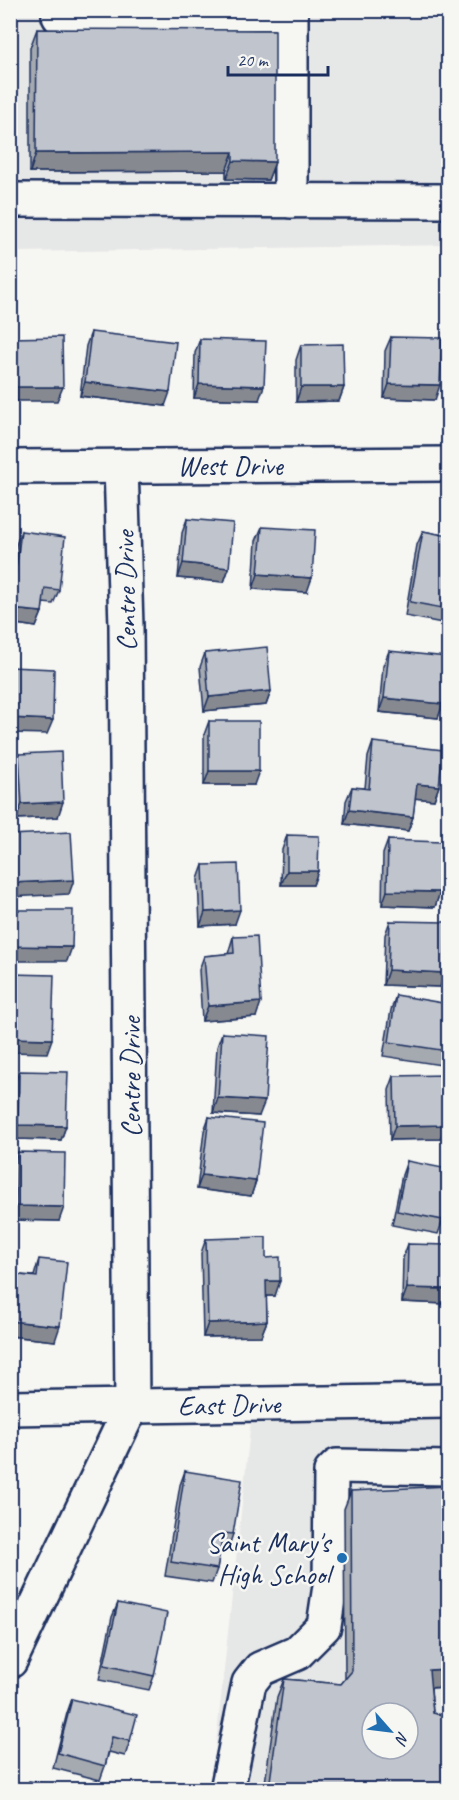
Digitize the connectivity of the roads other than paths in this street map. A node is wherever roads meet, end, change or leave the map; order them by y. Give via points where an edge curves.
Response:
1 (59, 10) edge
2 (10, 200) edge
3 (291, 201) junction
4 (448, 201) edge
5 (448, 464) edge
6 (10, 466) edge
7 (121, 466) junction
8 (448, 1401) edge
9 (132, 1405) junction
10 (10, 1408) edge
11 (448, 1468) edge
12 (10, 1661) edge
13 (227, 1790) edge

1 - 3 street via 58,16 291,12
2 - 3 street
3 - 4 street
5 - 7 street, West Drive
6 - 7 street, West Drive
7 - 9 street, Centre Drive
8 - 9 street, East Drive
9 - 10 street, East Drive
9 - 12 street, Centre Drive
11 - 13 street via 337,1466 331,1472 330,1586 324,1626 297,1653 260,1669 249,1683

